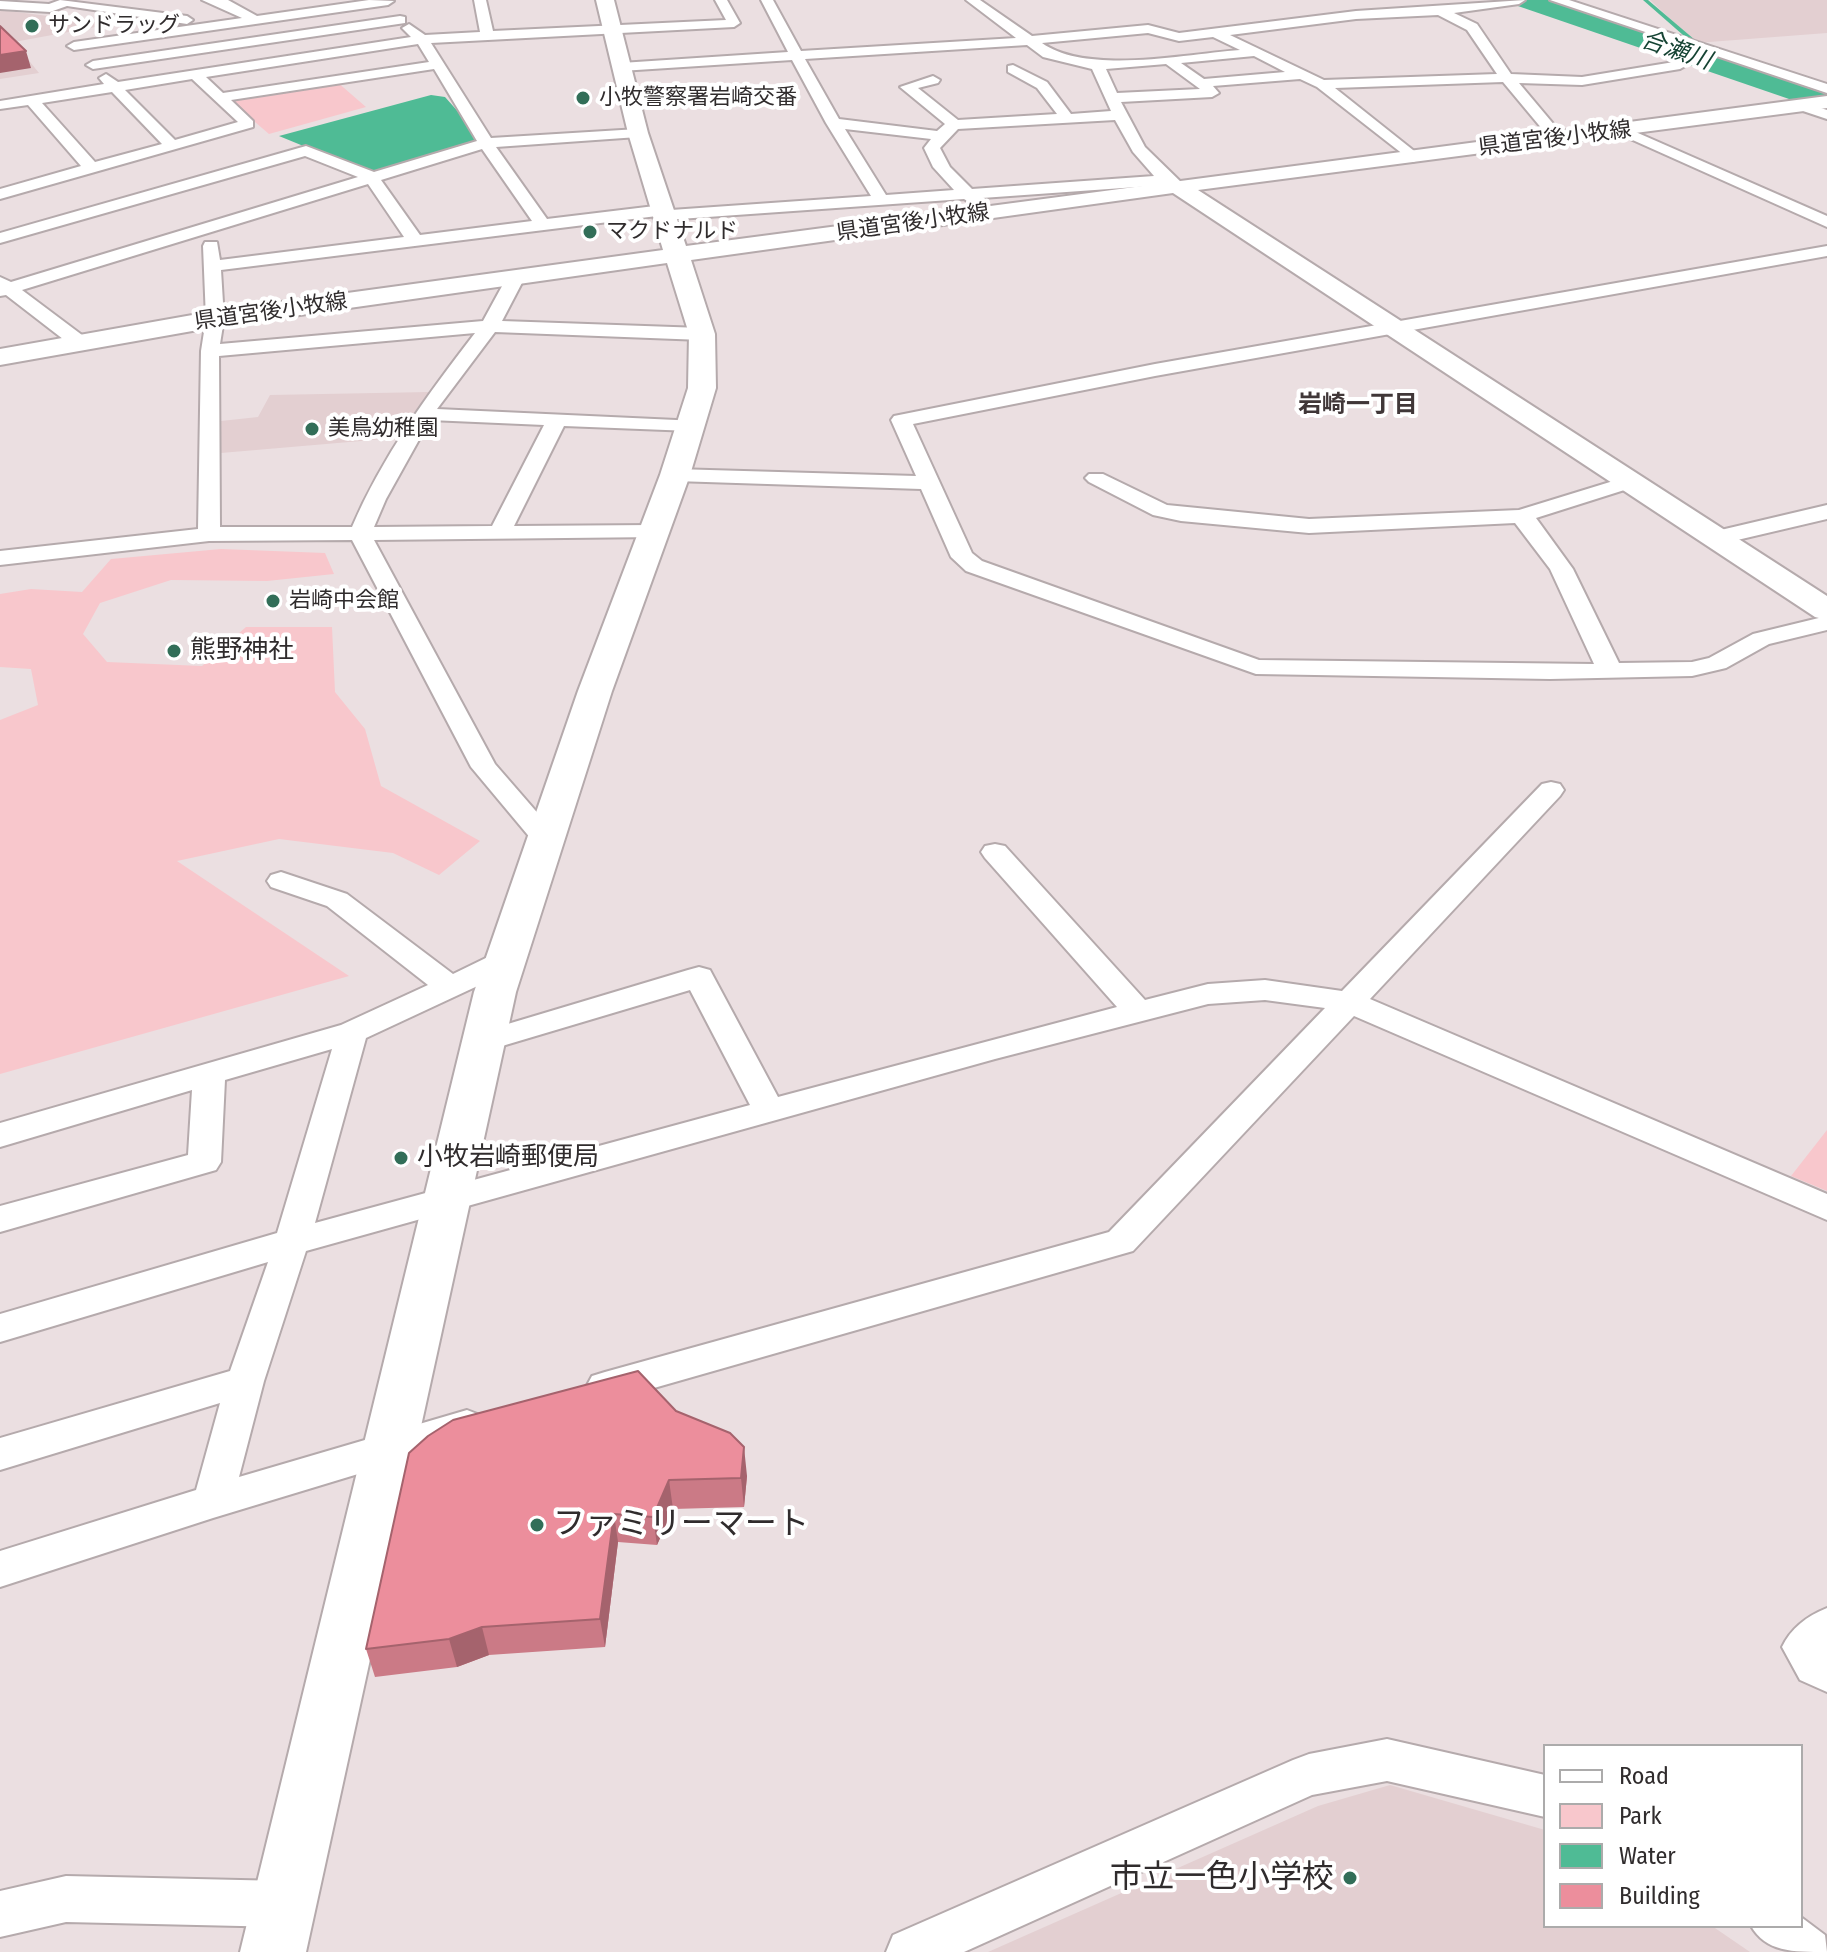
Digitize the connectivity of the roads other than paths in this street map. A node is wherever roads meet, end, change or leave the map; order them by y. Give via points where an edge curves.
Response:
1 (124, 0) edge
2 (208, 0) edge
3 (388, 0) edge
4 (480, 0) edge
5 (721, 0) edge
6 (767, 0) edge
7 (972, 0) edge
8 (1407, 0) edge
9 (1556, 0) edge
10 (1504, 1) edge
11 (0, 5) edge
12 (307, 6) edge
13 (103, 8) junction
14 (1441, 11) junction
15 (605, 14) edge
16 (499, 18) dead end
17 (484, 19) junction
18 (255, 20) junction
19 (400, 20) junction
20 (217, 25) junction
21 (1214, 32) junction
22 (487, 35) junction
23 (422, 39) junction
24 (1026, 41) junction
25 (1260, 52) junction
26 (794, 56) junction
27 (1069, 58) junction
28 (1169, 60) junction
29 (93, 65) junction
30 (436, 65) junction
31 (1680, 65) dead end
32 (1098, 66) junction
33 (621, 67) junction
34 (1304, 74) junction
35 (196, 75) junction
36 (1508, 78) junction
37 (933, 80) dead end
38 (1203, 83) junction
39 (1322, 84) junction
40 (115, 87) junction
41 (1827, 89) edge
42 (219, 98) junction
43 (1112, 98) junction
44 (32, 100) junction
45 (1827, 102) edge
46 (0, 105) edge
47 (1802, 106) junction
48 (1121, 115) junction
49 (1827, 115) edge
50 (1067, 118) junction
51 (833, 123) junction
52 (955, 125) junction
53 (1622, 130) junction
54 (638, 133) junction
55 (940, 136) junction
56 (1558, 139) junction
57 (486, 143) junction
58 (172, 145) junction
59 (1413, 157) junction
60 (91, 168) junction
61 (370, 176) junction
62 (1171, 183) junction
63 (2, 191) edge
64 (968, 193) junction
65 (883, 202) junction
66 (664, 212) junction
67 (986, 212) junction
68 (1827, 222) edge
69 (542, 224) junction
70 (209, 228) junction
71 (0, 238) edge
72 (414, 239) junction
73 (1827, 251) edge
74 (677, 256) junction
75 (214, 266) junction
76 (516, 277) junction
77 (3, 288) edge
78 (215, 319) junction
79 (490, 326) junction
80 (1393, 329) junction
81 (702, 334) junction
82 (79, 342) junction
83 (210, 351) junction
84 (0, 357) edge
85 (423, 414) junction
86 (557, 419) junction
87 (691, 425) junction
88 (675, 475) junction
89 (1096, 478) dead end
90 (1630, 482) junction
91 (928, 483) junction
92 (1827, 512) edge
93 (1521, 516) junction
94 (500, 531) junction
95 (653, 532) junction
96 (209, 534) junction
97 (360, 534) junction
98 (1716, 538) junction
99 (0, 558) edge
100 (1827, 610) edge
101 (1827, 623) edge
102 (1610, 671) junction
103 (1551, 790) dead end
104 (547, 840) junction
105 (995, 852) dead end
106 (281, 881) dead end
107 (503, 962) junction
108 (449, 986) junction
109 (1350, 1002) junction
110 (1139, 1013) junction
111 (352, 1032) junction
112 (482, 1042) junction
113 (209, 1074) junction
114 (769, 1111) junction
115 (0, 1135) edge
116 (445, 1201) junction
117 (1827, 1208) edge
118 (0, 1219) edge
119 (292, 1242) junction
120 (0, 1328) edge
121 (245, 1381) junction
122 (572, 1396) edge
123 (496, 1418) edge
124 (390, 1447) junction
125 (0, 1454) edge
126 (213, 1501) junction
127 (0, 1569) edge
128 (1827, 1627) edge
129 (1827, 1673) edge
130 (1543, 1796) edge
131 (0, 1914) edge
132 (278, 1928) edge
133 (1777, 1928) edge
134 (910, 1952) edge
135 (1808, 1952) edge

1 - 13 street
2 - 18 street
3 - 12 street
3 - 19 street
4 - 17 street
5 - 15 street via 734,23
6 - 26 street
7 - 24 street
8 - 14 street
9 - 41 street
10 - 14 street
11 - 13 street via 50,8 66,2
12 - 18 street
13 - 20 street
14 - 21 street
14 - 36 street via 1472,27
15 - 22 street
15 - 33 street
16 - 17 street
17 - 22 street
18 - 20 street
19 - 23 street
19 - 29 street
20 - 29 street via 74,46
21 - 24 street via 1179,37 1148,29
21 - 25 street
22 - 23 street
23 - 30 street
23 - 35 street
24 - 26 street
24 - 27 street via 1048,54
25 - 28 street
25 - 34 street
26 - 33 street
26 - 51 street
27 - 32 street
27 - 50 street via 1013,69 1042,85
28 - 32 street
28 - 38 street
29 - 40 street
30 - 42 street
30 - 57 street
31 - 36 street via 1582,81
32 - 43 street
33 - 54 street
34 - 38 street
34 - 39 street
35 - 40 street
35 - 42 street
36 - 39 street
36 - 56 street
37 - 52 street via 907,87
38 - 43 street via 1212,93
39 - 59 street
40 - 44 street
40 - 58 street
42 - 58 street via 248,124
43 - 48 street
44 - 46 street
44 - 60 street
45 - 47 street, 県道宮後小牧線
47 - 49 street
47 - 53 street, 県道宮後小牧線
48 - 50 street
48 - 62 street via 1154,170
50 - 52 street
51 - 55 street
51 - 65 street
52 - 55 street
53 - 56 street, 県道宮後小牧線
53 - 68 street
54 - 57 street
54 - 66 street
55 - 64 street via 933,155
56 - 59 street, 県道宮後小牧線
57 - 61 street
57 - 69 street
58 - 60 street
59 - 62 street, 県道宮後小牧線
60 - 63 street
61 - 70 street
61 - 71 street via 306,151
61 - 72 street
62 - 64 street
62 - 67 street, 県道宮後小牧線
62 - 80 street
64 - 65 street
64 - 67 street
65 - 66 street
66 - 69 street
66 - 74 street
67 - 74 street, 県道宮後小牧線
69 - 72 street
70 - 75 street
70 - 77 street
72 - 75 street
73 - 80 street
74 - 76 street, 県道宮後小牧線
74 - 81 street
75 - 78 street
76 - 78 street, 県道宮後小牧線
76 - 79 street
77 - 82 street
78 - 82 street, 県道宮後小牧線
78 - 83 street
79 - 81 street
79 - 83 street
79 - 85 street
80 - 90 street
80 - 91 street via 901,420
81 - 87 street via 702,388
82 - 84 street, 県道宮後小牧線
83 - 96 street
85 - 86 street
85 - 97 street
86 - 87 street
86 - 94 street
87 - 88 street
88 - 91 street
88 - 95 street
89 - 93 street via 1161,510 1196,517 1309,526
90 - 93 street
90 - 98 street
91 - 102 street via 962,557 974,566 1236,662 1279,668
92 - 98 street
93 - 102 street via 1541,534 1569,581
94 - 95 street
94 - 97 street
95 - 104 street
96 - 97 street
96 - 99 street
97 - 104 street via 484,767
98 - 100 street
101 - 102 street via 1761,639 1717,663 1692,669
103 - 109 street
104 - 107 street
105 - 110 street
106 - 108 street via 337,900
107 - 108 street
107 - 112 street
108 - 111 street
109 - 110 street via 1265,990 1208,994
109 - 117 street
109 - 122 street via 1121,1242
110 - 114 street
111 - 113 street
111 - 119 street
112 - 114 street via 699,977
112 - 116 street
113 - 115 street
113 - 118 street via 204,1162
114 - 116 street
116 - 119 street
116 - 124 street
119 - 120 street
119 - 121 street
121 - 125 street
121 - 126 street
123 - 124 street
124 - 126 street
124 - 132 street
126 - 127 street
128 - 129 street via 1803,1647 1815,1666
130 - 134 street via 1387,1760 1309,1775
131 - 132 street via 66,1899
133 - 135 street

